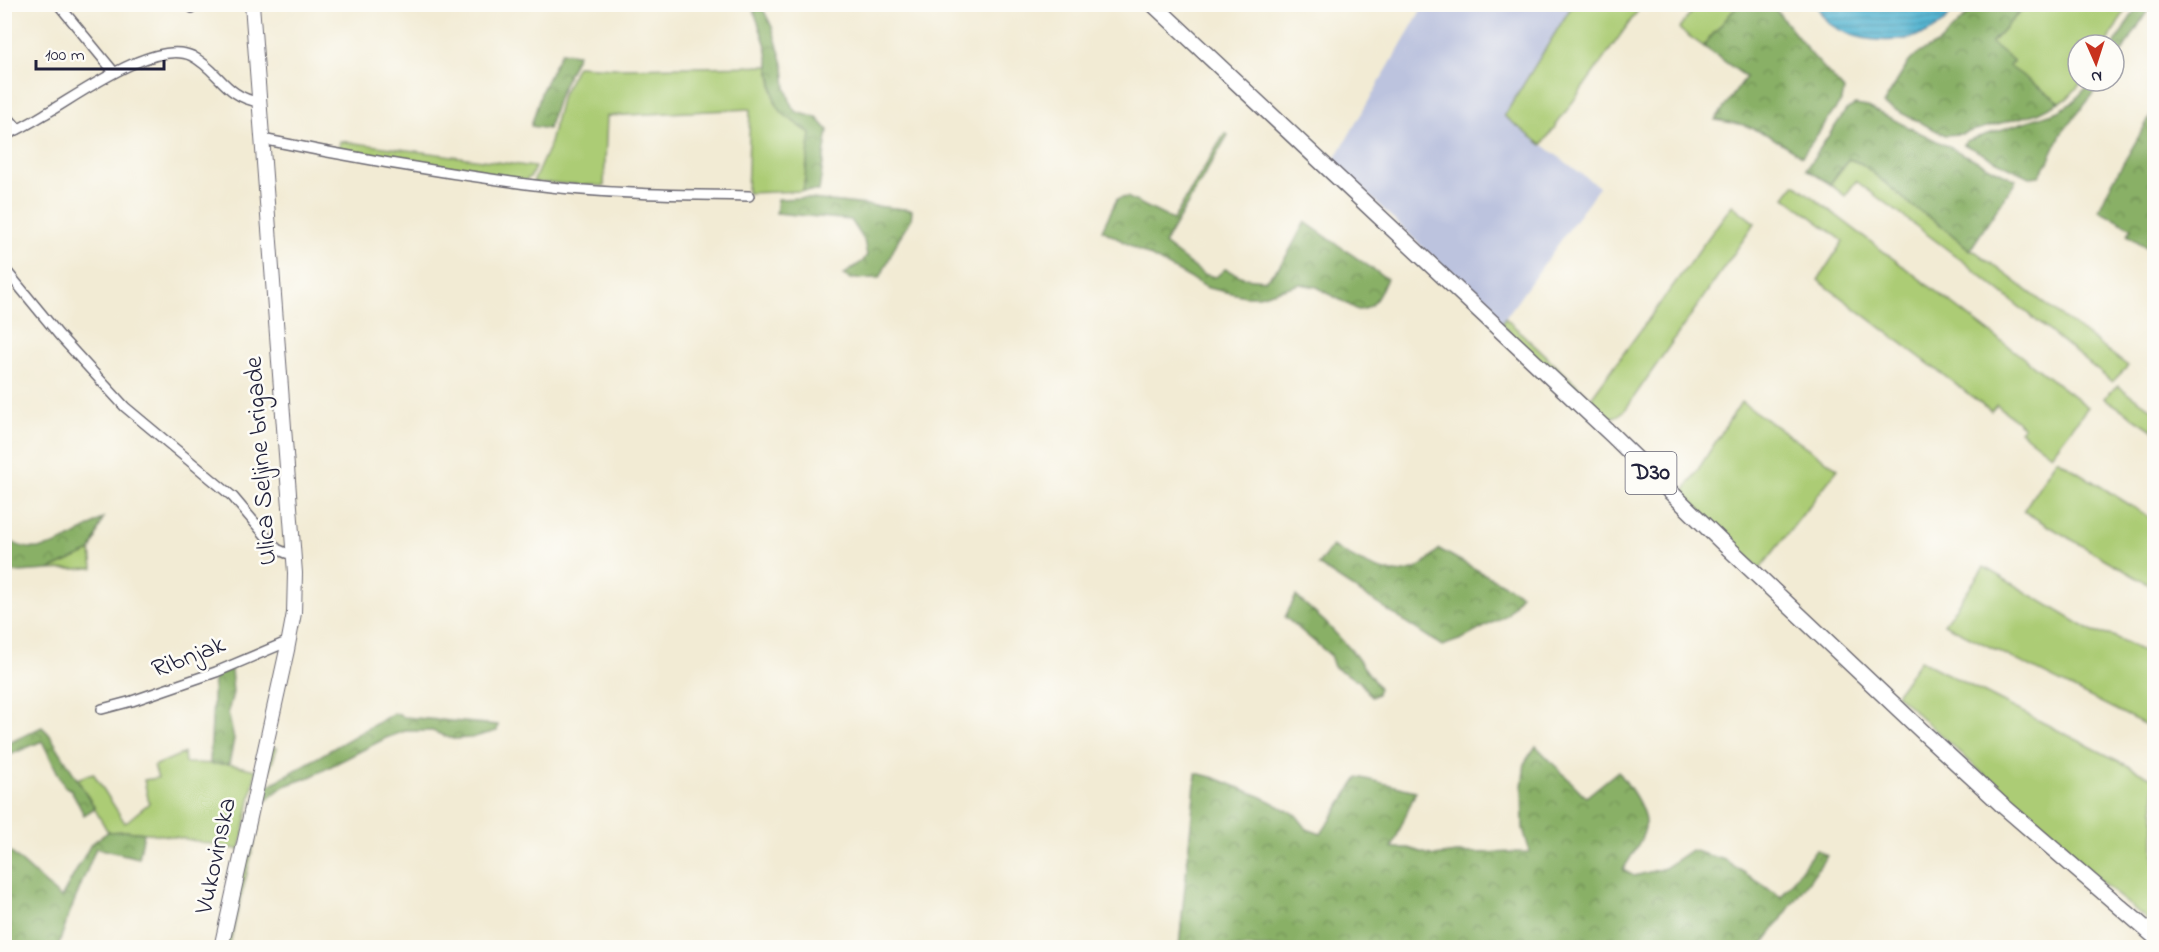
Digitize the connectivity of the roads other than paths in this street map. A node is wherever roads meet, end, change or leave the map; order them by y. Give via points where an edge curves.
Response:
1 (58, 4) edge
2 (252, 4) edge
3 (1153, 4) edge
4 (114, 72) junction
5 (259, 102) junction
6 (4, 113) edge
7 (18, 129) junction
8 (4, 136) edge
9 (262, 139) junction
10 (749, 196) dead end
11 (4, 268) edge
12 (293, 554) junction
13 (289, 641) junction
14 (102, 709) dead end
15 (259, 776) joint
16 (2154, 936) edge
17 (221, 948) edge

1 - 4 street
2 - 5 main road, Ulica Seljine brigade
3 - 16 main road, D30 via 1949,756
4 - 5 street via 152,56 191,55 238,96
4 - 7 street
5 - 9 main road, Ulica Seljine brigade
6 - 7 street
7 - 8 street
9 - 10 street via 527,184
9 - 12 main road, Ulica Seljine brigade
11 - 12 street via 125,407 233,497 278,549
12 - 13 main road, Ulica Seljine brigade via 295,597
13 - 14 street, Ribnjak via 216,672
13 - 15 main road, Ulica Seljine brigade
15 - 17 main road, Vukovinska

